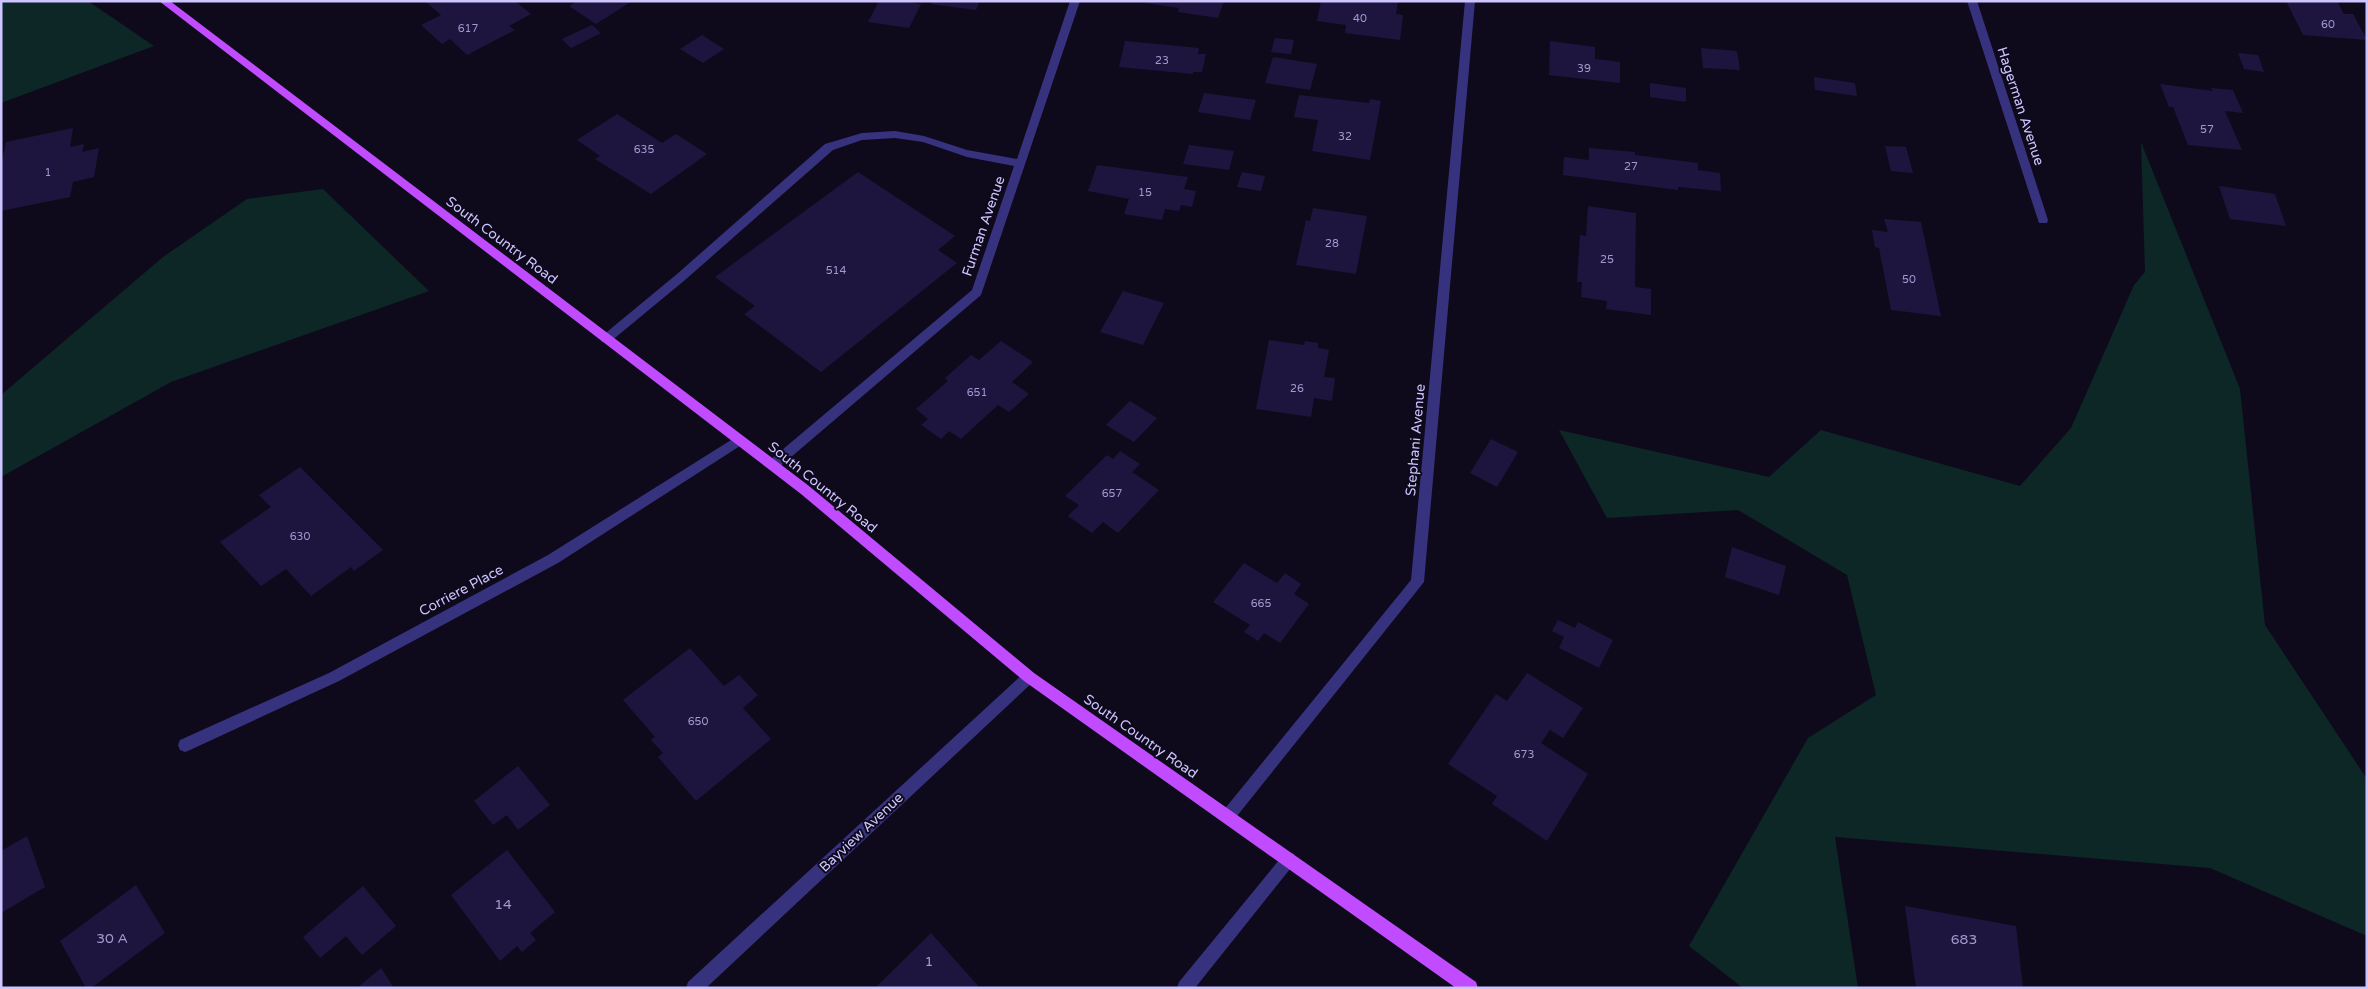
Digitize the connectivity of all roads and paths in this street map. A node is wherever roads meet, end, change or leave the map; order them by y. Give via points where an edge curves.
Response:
1 (164, 1) edge
2 (1075, 1) edge
3 (1470, 1) edge
4 (1972, 1) edge
5 (1020, 163) junction
6 (2043, 220) dead end
7 (606, 339) junction
8 (739, 440) junction
9 (773, 466) junction
10 (1029, 677) junction
11 (186, 745) dead end
12 (1228, 816) junction
13 (1289, 859) junction
14 (694, 988) edge
15 (1185, 988) edge
16 (1470, 988) edge

1 - 7 main road, South Country Road
2 - 5 street, Furman Avenue
3 - 12 street, Stephani Avenue via 1417,582
4 - 6 street, Hagerman Avenue
5 - 7 street via 959,152 898,133 857,137 829,147
5 - 9 street, Furman Avenue via 977,292
7 - 8 main road, South Country Road
8 - 9 main road, South Country Road
8 - 11 street, Corriere Place via 553,559 334,677
9 - 10 main road, South Country Road
10 - 12 main road, South Country Road
10 - 14 street, Bayview Avenue
12 - 13 main road, South Country Road
13 - 15 street
13 - 16 main road, South Country Road

